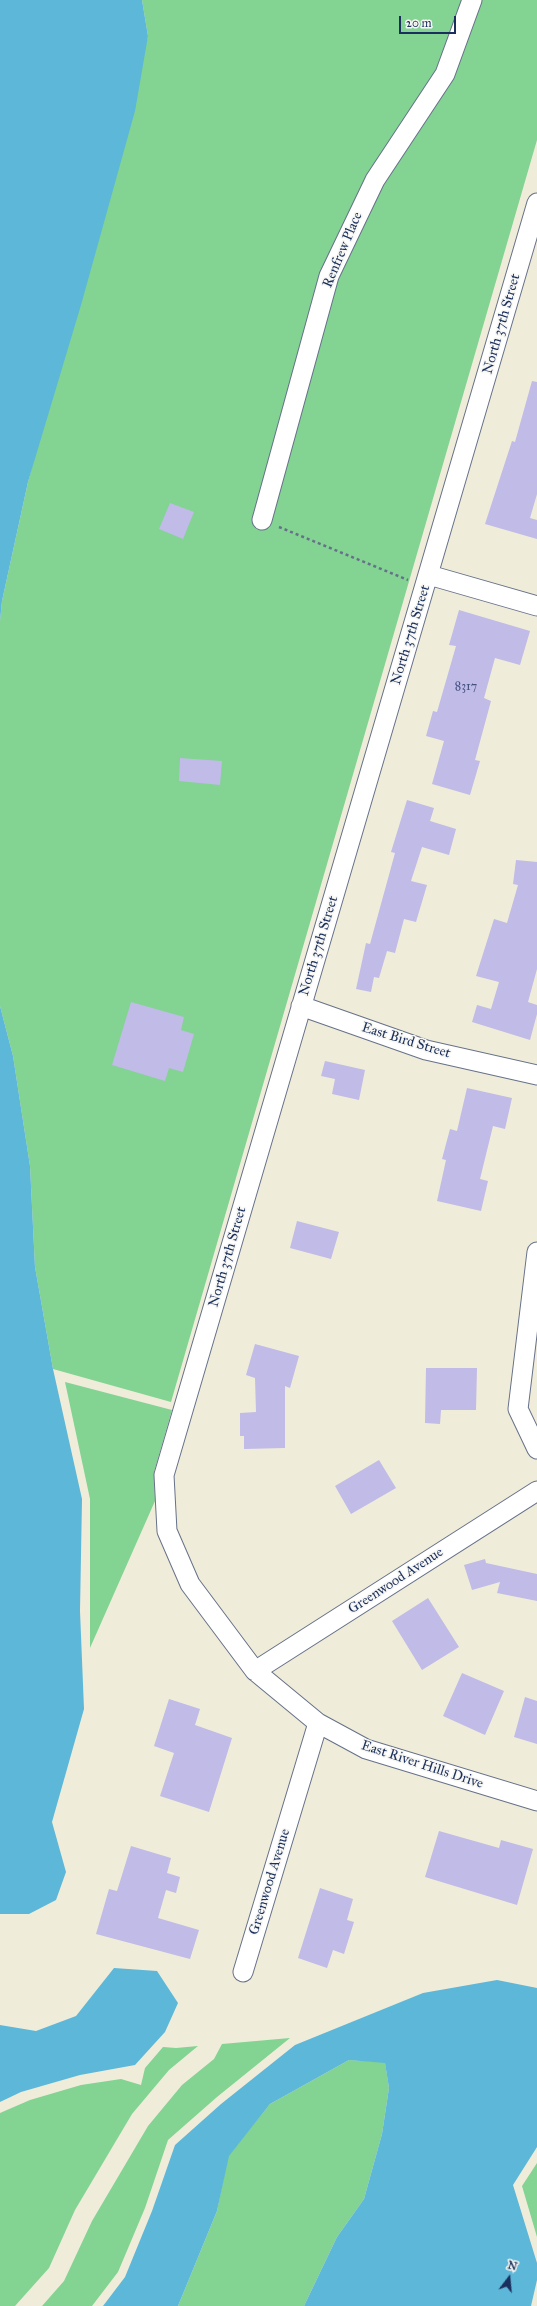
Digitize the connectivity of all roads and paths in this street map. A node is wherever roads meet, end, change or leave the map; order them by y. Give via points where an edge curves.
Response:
1 (472, 0) edge
2 (537, 203) edge
3 (262, 520) joint
4 (428, 581) junction
5 (537, 606) edge
6 (301, 1006) junction
7 (537, 1075) edge
8 (537, 1252) edge
9 (537, 1449) edge
10 (537, 1491) edge
11 (255, 1671) junction
12 (318, 1723) junction
13 (537, 1801) edge
14 (243, 1972) dead end

1 - 3 street, Renfrew Place via 445,74 375,180 329,276
2 - 4 street, North 37th Street
3 - 4 path
4 - 5 street
4 - 6 street, North 37th Street
6 - 7 street, East Bird Street via 426,1050
6 - 11 street, North 37th Street via 164,1475 167,1531 190,1584
8 - 9 street via 518,1409
10 - 11 street, Greenwood Avenue
11 - 12 street, East River Hills Drive
12 - 13 street, East River Hills Drive via 366,1749
12 - 14 street, Greenwood Avenue

